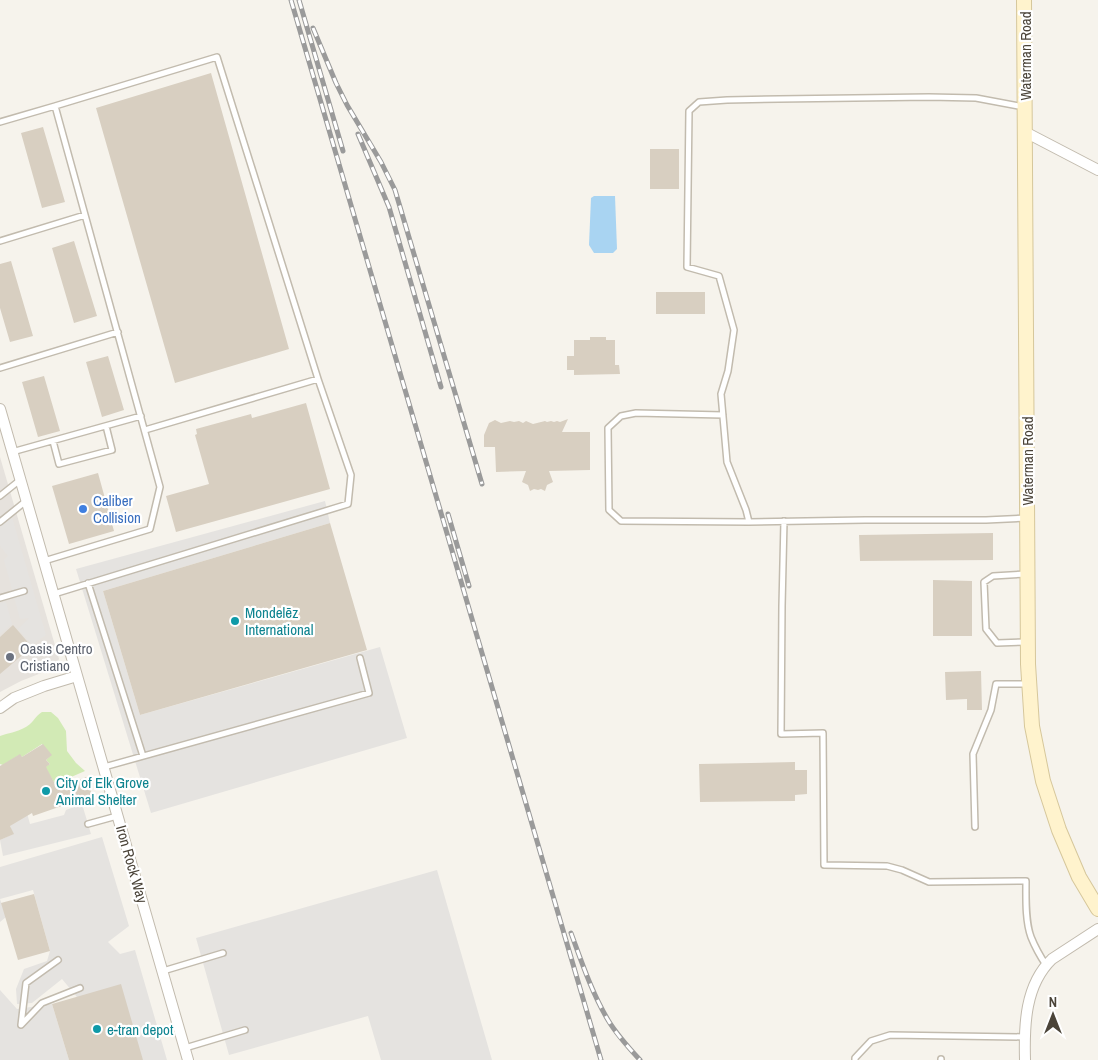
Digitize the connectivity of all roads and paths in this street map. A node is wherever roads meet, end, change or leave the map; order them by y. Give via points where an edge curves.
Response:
1 (1024, 0) edge
2 (55, 106) junction
3 (1025, 107) junction
4 (0, 122) edge
5 (1025, 132) junction
6 (1098, 170) edge
7 (85, 215) junction
8 (0, 240) edge
9 (118, 332) junction
10 (0, 368) edge
11 (318, 379) junction
12 (0, 410) edge
13 (722, 415) junction
14 (141, 416) junction
15 (106, 426) junction
16 (144, 430) junction
17 (53, 441) junction
18 (12, 452) junction
19 (20, 479) junction
20 (0, 496) edge
21 (27, 501) junction
22 (1027, 518) junction
23 (784, 521) junction
24 (0, 522) edge
25 (749, 522) junction
26 (44, 562) junction
27 (1027, 574) junction
28 (88, 583) junction
29 (24, 591) dead end
30 (54, 594) junction
31 (0, 598) edge
32 (1028, 642) junction
33 (360, 658) dead end
34 (77, 676) junction
35 (1029, 684) junction
36 (0, 708) edge
37 (143, 756) junction
38 (104, 767) junction
39 (118, 816) junction
40 (88, 824) dead end
41 (975, 827) dead end
42 (1098, 909) edge
43 (1098, 929) edge
44 (223, 953) dead end
45 (58, 960) dead end
46 (1046, 965) junction
47 (162, 971) junction
48 (80, 988) dead end
49 (245, 1030) dead end
50 (1024, 1037) junction
51 (185, 1048) junction
52 (188, 1060) edge
53 (855, 1060) edge
54 (1025, 1060) edge

1 - 3 main road, Waterman Road
2 - 4 lane
2 - 7 lane
2 - 11 lane via 216,57
3 - 5 main road, Waterman Road
3 - 13 lane via 976,98 919,97 699,102 690,112 687,266 719,276 734,330 721,394
5 - 6 street
5 - 22 main road, Waterman Road
7 - 8 lane
7 - 9 lane
9 - 10 lane
9 - 14 lane
11 - 16 lane
11 - 28 lane via 351,474 348,504
12 - 18 street, Iron Rock Way
13 - 25 lane via 727,462
13 - 25 lane via 636,413 621,416 608,428 609,510 621,521
14 - 15 lane
14 - 16 lane
15 - 17 lane
15 - 17 lane via 112,450 59,464
16 - 26 lane via 160,487 150,529
17 - 18 lane
18 - 19 street, Iron Rock Way
19 - 20 lane
19 - 21 street, Iron Rock Way
21 - 24 lane
21 - 26 street, Iron Rock Way
22 - 23 lane
22 - 27 main road, Waterman Road
23 - 25 lane
23 - 46 lane via 781,734 823,733 824,865 887,866 929,882 1026,881 1030,935
26 - 30 street, Iron Rock Way
27 - 32 main road, Waterman Road
27 - 32 lane via 993,576 984,582 986,629 998,643
28 - 30 lane
28 - 37 lane
29 - 31 lane
30 - 34 street, Iron Rock Way
32 - 35 main road, Waterman Road
33 - 37 lane via 370,692
34 - 36 street via 14,698
34 - 38 street, Iron Rock Way
35 - 41 lane via 996,684 973,754
35 - 42 main road, Waterman Road via 1032,726 1042,781 1079,877
37 - 38 lane
38 - 39 street, Iron Rock Way
39 - 40 lane
39 - 47 street, Iron Rock Way
43 - 46 street
44 - 47 lane
45 - 48 lane via 26,983 21,1025 42,1003
46 - 50 street via 1036,980 1027,1005
47 - 51 street, Iron Rock Way
49 - 51 lane
50 - 53 lane via 890,1035 871,1041
50 - 54 street
51 - 52 street, Iron Rock Way

